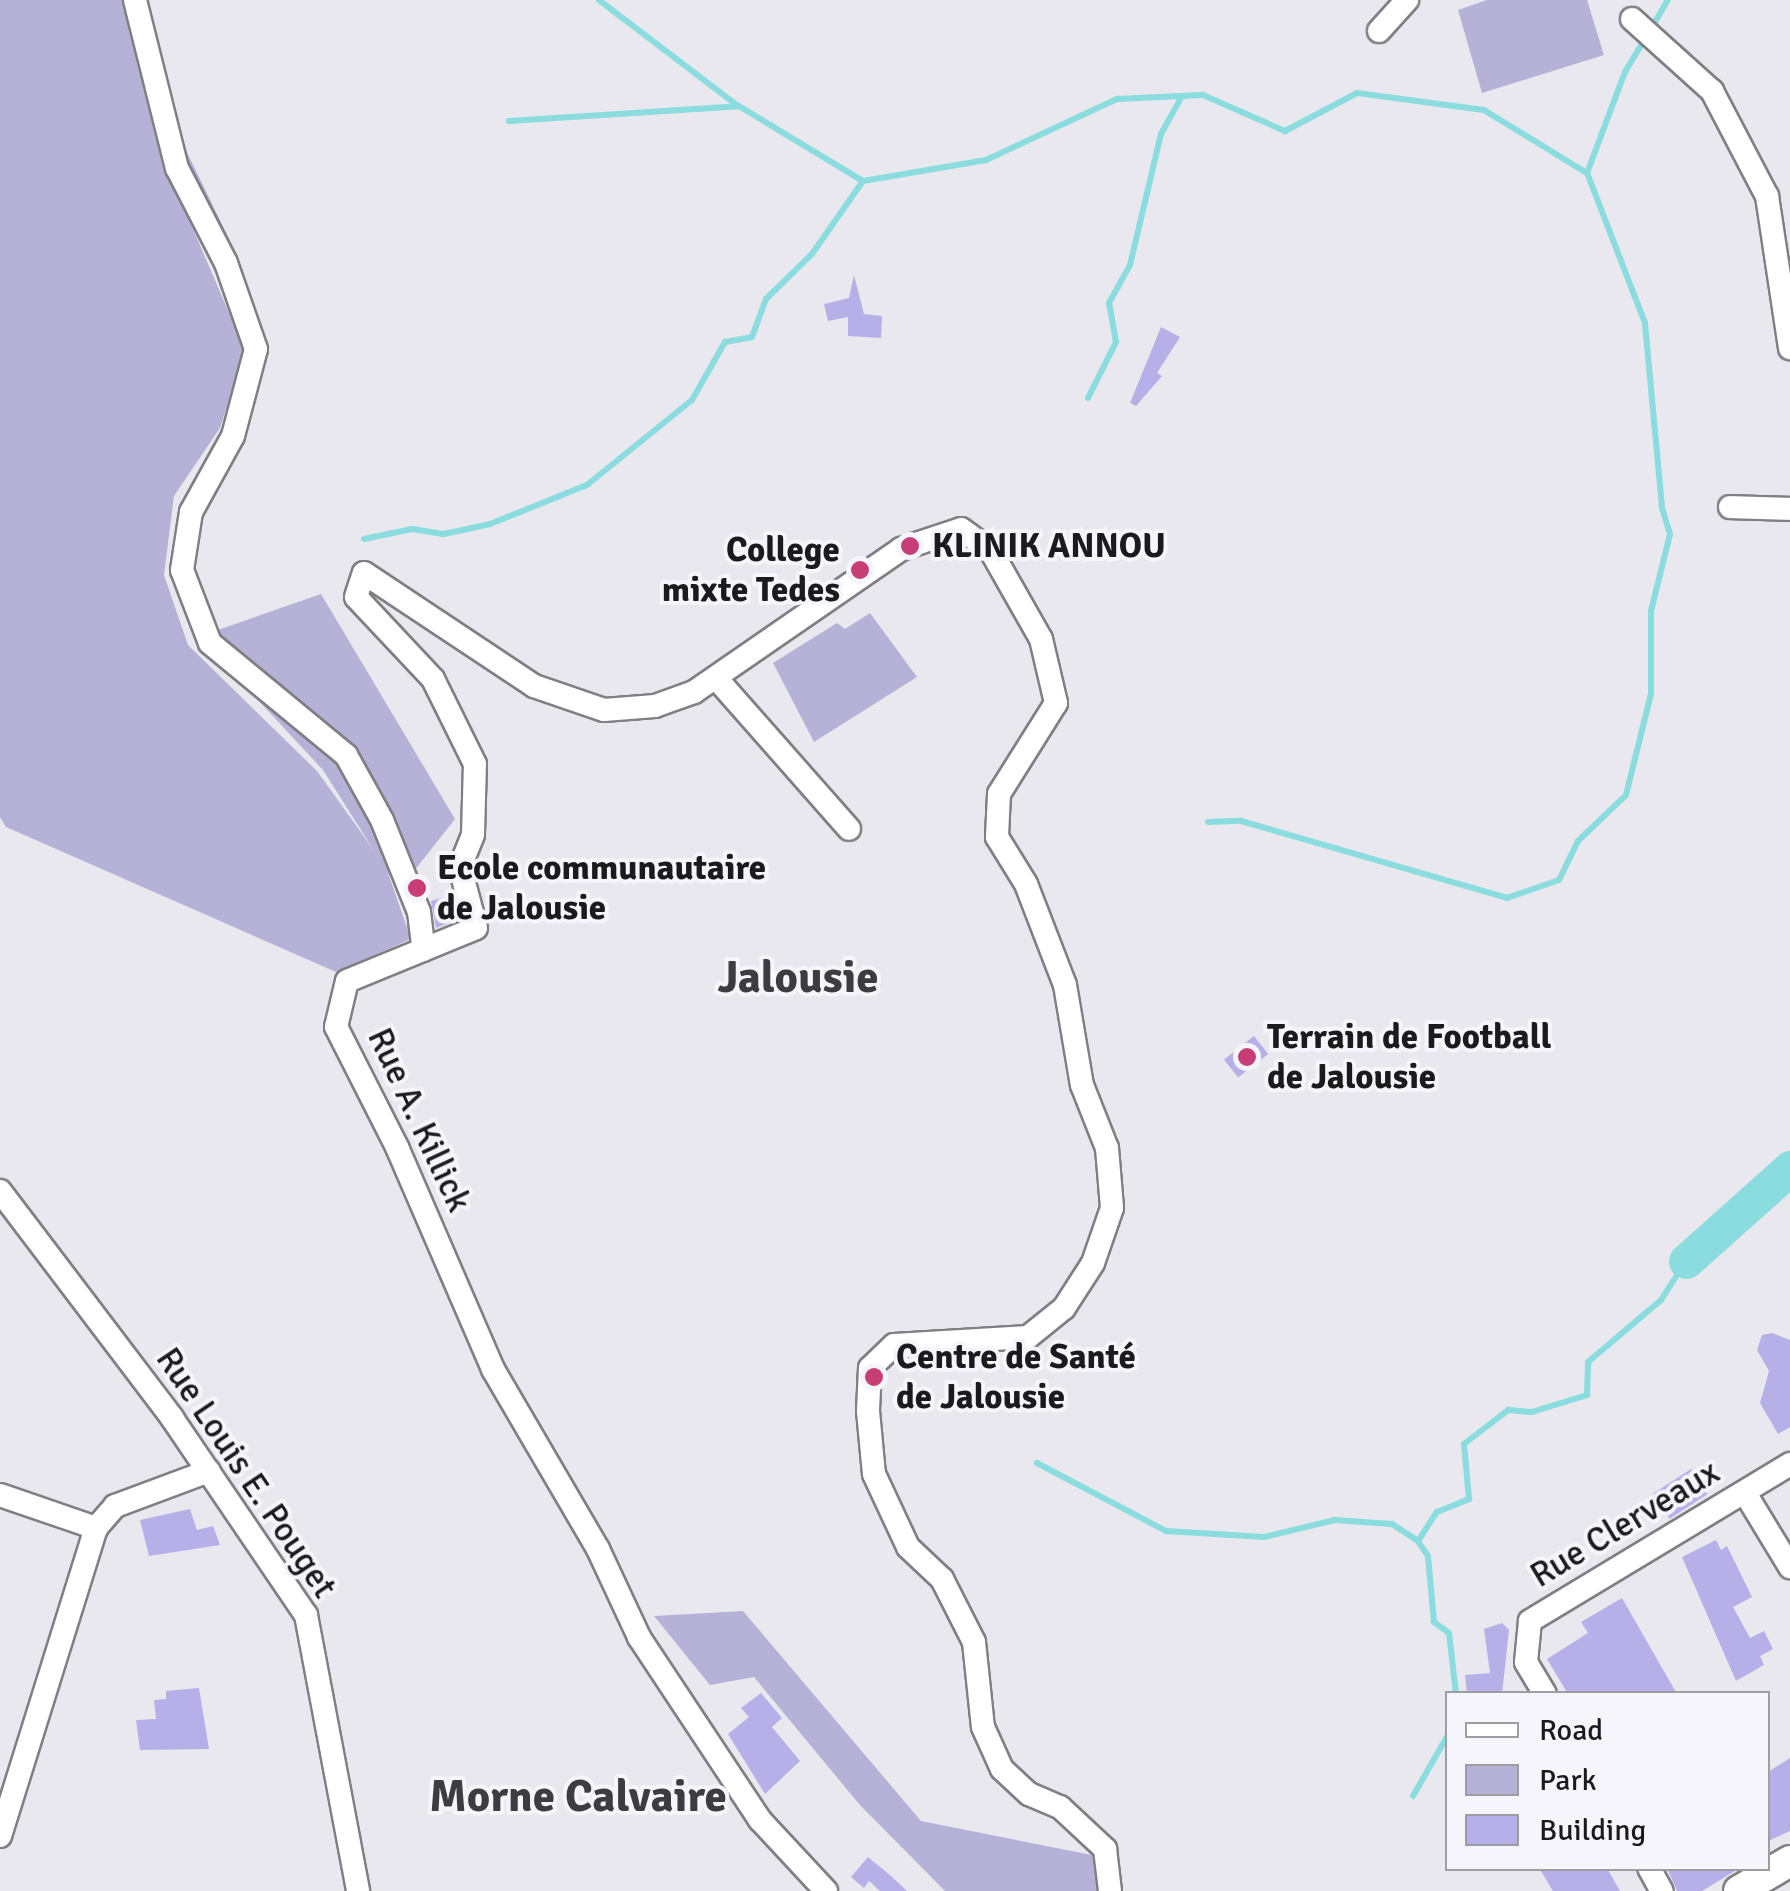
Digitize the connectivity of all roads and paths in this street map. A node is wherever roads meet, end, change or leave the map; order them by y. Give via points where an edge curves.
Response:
1 (135, 0) edge
2 (1407, 0) edge
3 (1632, 19) dead end
4 (1379, 31) dead end
5 (1790, 348) edge
6 (1730, 507) dead end
7 (1790, 509) edge
8 (716, 678) junction
9 (849, 829) dead end
10 (424, 950) junction
11 (0, 1191) edge
12 (1790, 1464) edge
13 (209, 1471) junction
14 (1745, 1494) junction
15 (0, 1495) edge
16 (96, 1528) junction
17 (1790, 1568) edge
18 (1542, 1691) edge
19 (0, 1836) edge
20 (1790, 1861) edge
21 (358, 1891) edge
22 (826, 1891) edge
23 (1110, 1891) edge
24 (1740, 1891) edge

1 - 10 street via 177,168 226,263 256,349 233,436 191,512 182,570 210,643 346,755 382,820 419,912
2 - 4 street
3 - 5 street via 1712,92 1767,196
6 - 7 street
8 - 9 street
8 - 10 street, Rue A. Killick via 654,706 604,710 534,686 364,573 356,597 432,680 476,764 473,834 460,868 476,928
8 - 23 street via 900,549 961,529 990,552 1050,666 1056,703 998,794 997,837 1018,866 1065,985 1082,1085 1107,1148 1112,1208 1092,1263 1064,1308 1028,1336 894,1346 870,1368 868,1411 874,1474 908,1547 942,1579 974,1642 982,1727 1002,1769 1029,1794 1060,1807 1105,1849
10 - 22 street, Rue A. Killick via 347,981 336,1028 398,1150 492,1369 598,1549 639,1637 760,1820
11 - 13 street, Rue Louis E. Pouget
12 - 14 street, Rue Clerveaux
13 - 16 street via 115,1506
13 - 21 street, Rue Louis E. Pouget via 306,1615
14 - 17 street
14 - 18 street, Rue Clerveaux via 1530,1621 1526,1662
15 - 16 street
16 - 19 street
20 - 24 main road

